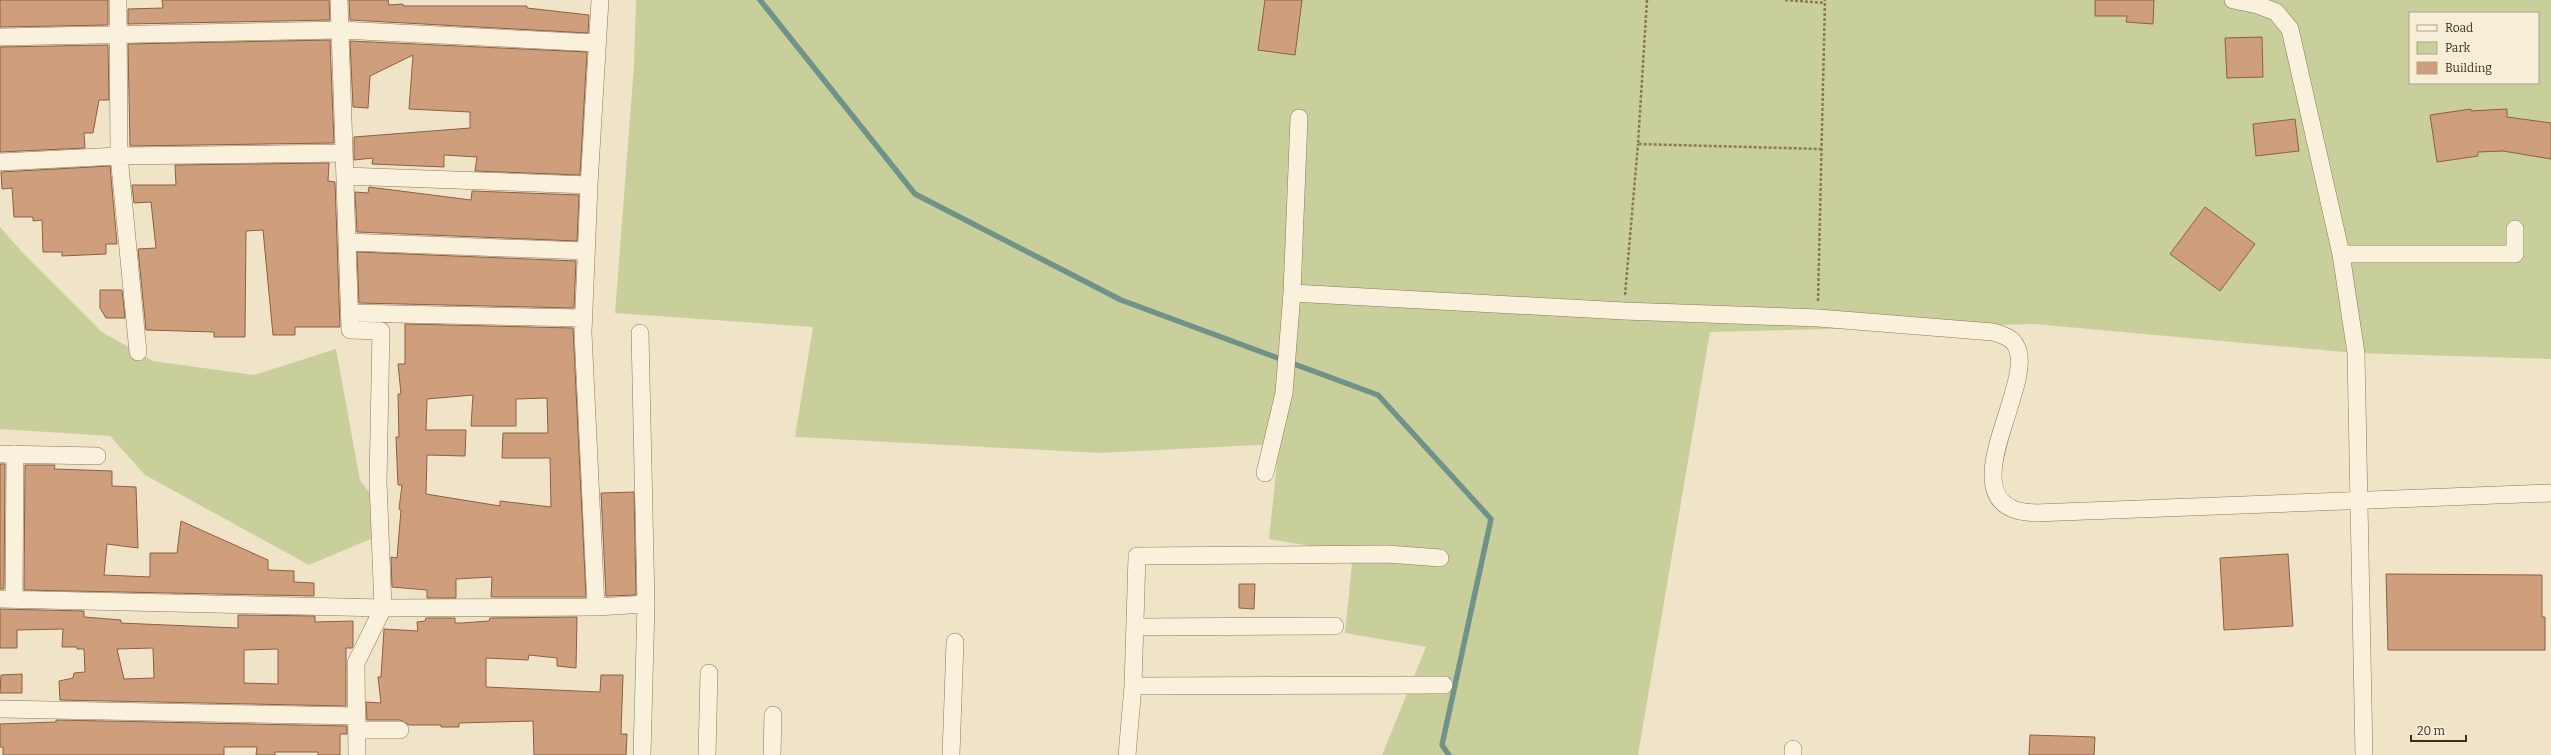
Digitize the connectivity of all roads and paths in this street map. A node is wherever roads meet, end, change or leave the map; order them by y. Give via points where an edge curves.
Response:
1 (118, 0) edge
2 (339, 0) edge
3 (600, 0) edge
4 (1647, 0) edge
5 (1785, 0) edge
6 (2233, 0) edge
7 (1825, 1) edge
8 (340, 30) junction
9 (118, 35) junction
10 (0, 37) edge
11 (597, 43) junction
12 (1299, 118) dead end
13 (1638, 144) junction
14 (1821, 149) junction
15 (344, 153) junction
16 (119, 156) junction
17 (0, 162) edge
18 (345, 176) junction
19 (588, 185) junction
20 (2515, 229) dead end
21 (347, 242) junction
22 (586, 251) junction
23 (2341, 254) junction
24 (1292, 292) junction
25 (1624, 311) junction
26 (350, 313) junction
27 (583, 318) junction
28 (1818, 318) junction
29 (640, 333) dead end
30 (138, 352) dead end
31 (8, 454) edge
32 (97, 456) dead end
33 (1265, 473) dead end
34 (2551, 492) edge
35 (2360, 499) junction
36 (1440, 558) dead end
37 (7, 599) edge
38 (646, 604) junction
39 (596, 607) junction
40 (382, 608) junction
41 (1335, 626) dead end
42 (1135, 627) junction
43 (955, 642) dead end
44 (709, 674) dead end
45 (1444, 685) dead end
46 (1133, 686) junction
47 (0, 709) edge
48 (773, 715) dead end
49 (358, 723) junction
50 (400, 730) dead end
51 (357, 755) edge
52 (642, 755) edge
53 (707, 755) edge
54 (772, 755) edge
55 (951, 755) edge
56 (1127, 755) edge
57 (2364, 755) edge

1 - 9 street
2 - 8 street
3 - 11 street
4 - 13 path
5 - 7 path
6 - 23 street via 2276,12 2290,29
7 - 14 path
8 - 9 street
8 - 11 street
8 - 15 street
9 - 10 street
9 - 16 street
11 - 19 street
12 - 24 street
13 - 14 path
13 - 25 path
14 - 28 path
15 - 16 street
15 - 18 street
16 - 17 street
16 - 30 street
18 - 19 street
18 - 21 street
19 - 22 street
20 - 23 street via 2516,254
21 - 22 street
21 - 26 street
22 - 27 street
23 - 35 street via 2356,353
24 - 25 street
24 - 33 street via 1284,393
25 - 28 street
26 - 27 street
26 - 40 street via 350,330 381,331 378,482
27 - 39 street
28 - 35 street via 1993,332 2007,337 2016,345 2019,355 2018,371 1995,456 1994,485 2000,500 2013,509 2034,513
29 - 38 street
31 - 32 street
31 - 37 street
34 - 35 street
35 - 57 street
36 - 42 street via 1387,554 1137,556
37 - 40 street
38 - 39 street
38 - 52 street
39 - 40 street
40 - 49 street via 356,663
41 - 42 street
42 - 46 street
43 - 55 street
44 - 53 street
45 - 46 street
46 - 56 street
47 - 49 street
48 - 54 street
49 - 50 street
49 - 51 street

